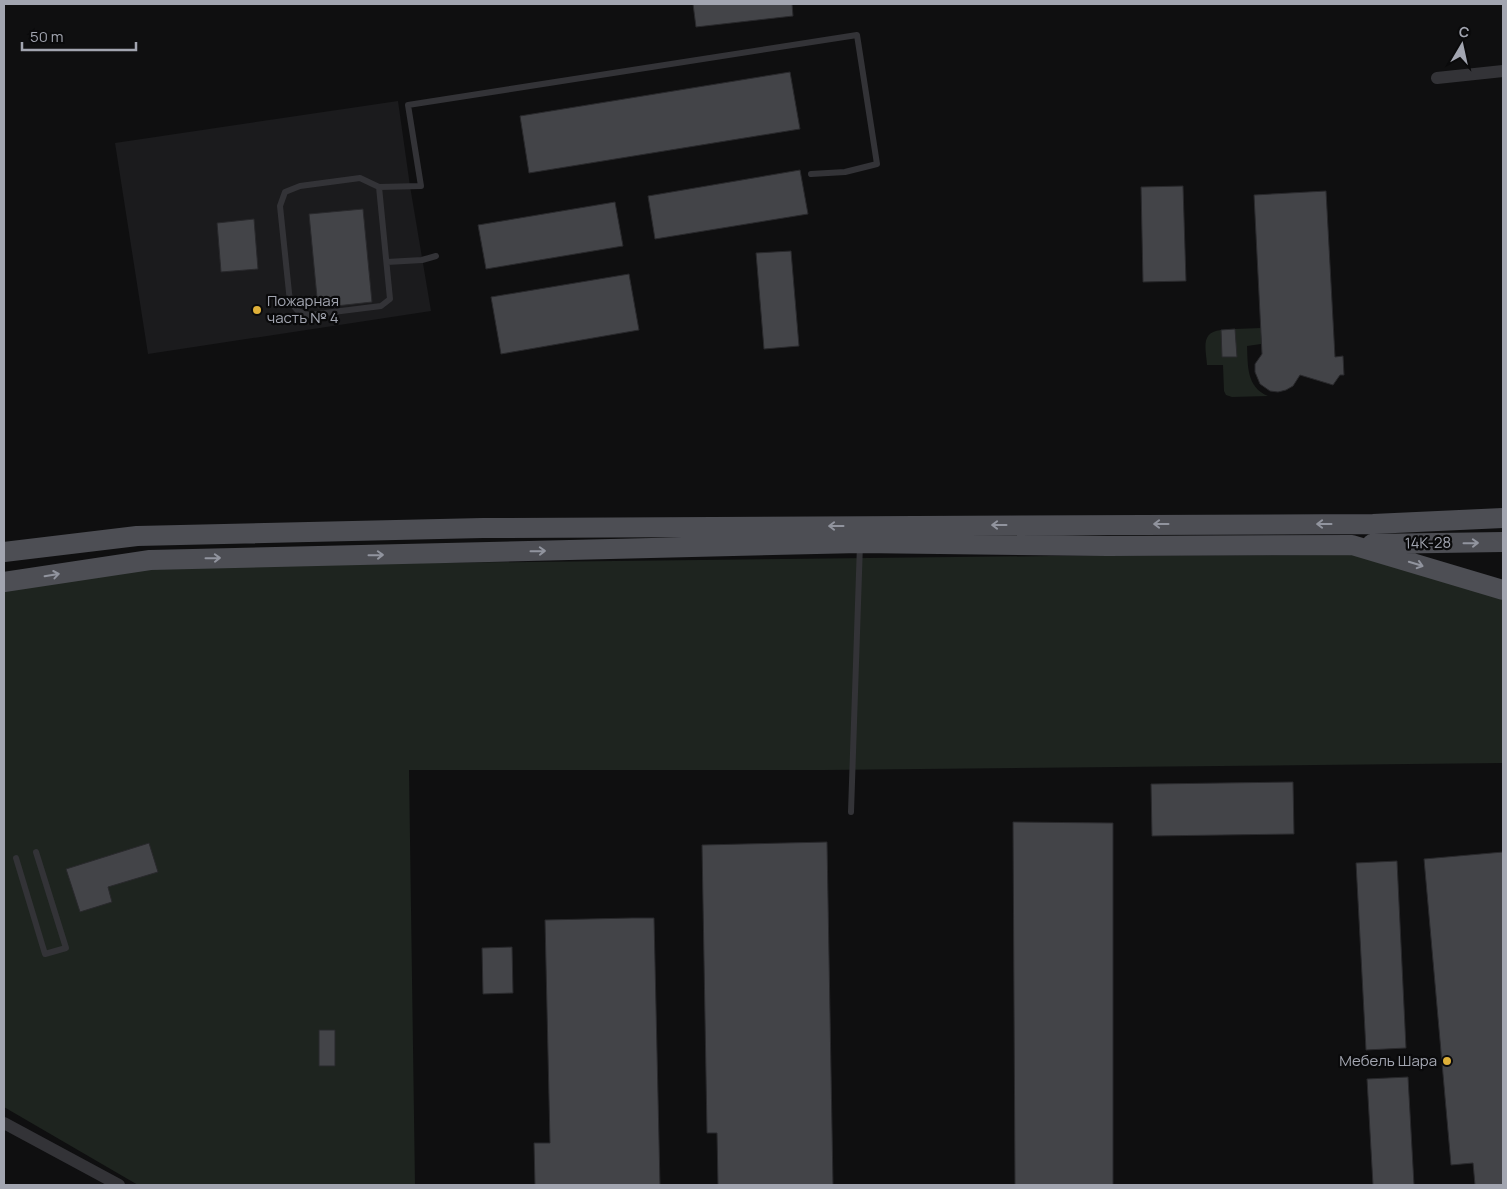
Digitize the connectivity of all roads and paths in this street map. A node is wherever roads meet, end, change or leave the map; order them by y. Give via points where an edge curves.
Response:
1 (1503, 70) edge
2 (1437, 78) dead end
3 (811, 174) dead end
4 (379, 187) junction
5 (436, 256) dead end
6 (387, 262) junction
7 (1503, 506) edge
8 (1503, 518) edge
9 (1373, 524) junction
10 (1503, 542) edge
11 (860, 543) junction
12 (1352, 544) junction
13 (4, 552) edge
14 (4, 582) edge
15 (1503, 590) edge
16 (850, 812) dead end
17 (36, 852) dead end
18 (16, 858) dead end
19 (4, 1123) edge
20 (119, 1185) edge

1 - 2 street
3 - 4 lane via 845,172 876,164 857,35 408,105 421,186
4 - 6 lane
4 - 6 lane via 360,178 300,186 285,192 280,206 290,302 298,311 309,315 381,306 390,299
5 - 6 lane
7 - 9 main road
8 - 9 main road, 14К-28
9 -> 13 main road, 14К-28 via 473,528 137,536
12 -> 10 main road, 14К-28
11 - 12 main road, 14К-28
14 -> 11 main road, 14К-28 via 150,560
11 - 16 lane
12 -> 15 main road
17 - 18 lane via 66,948 45,954
19 - 20 street

